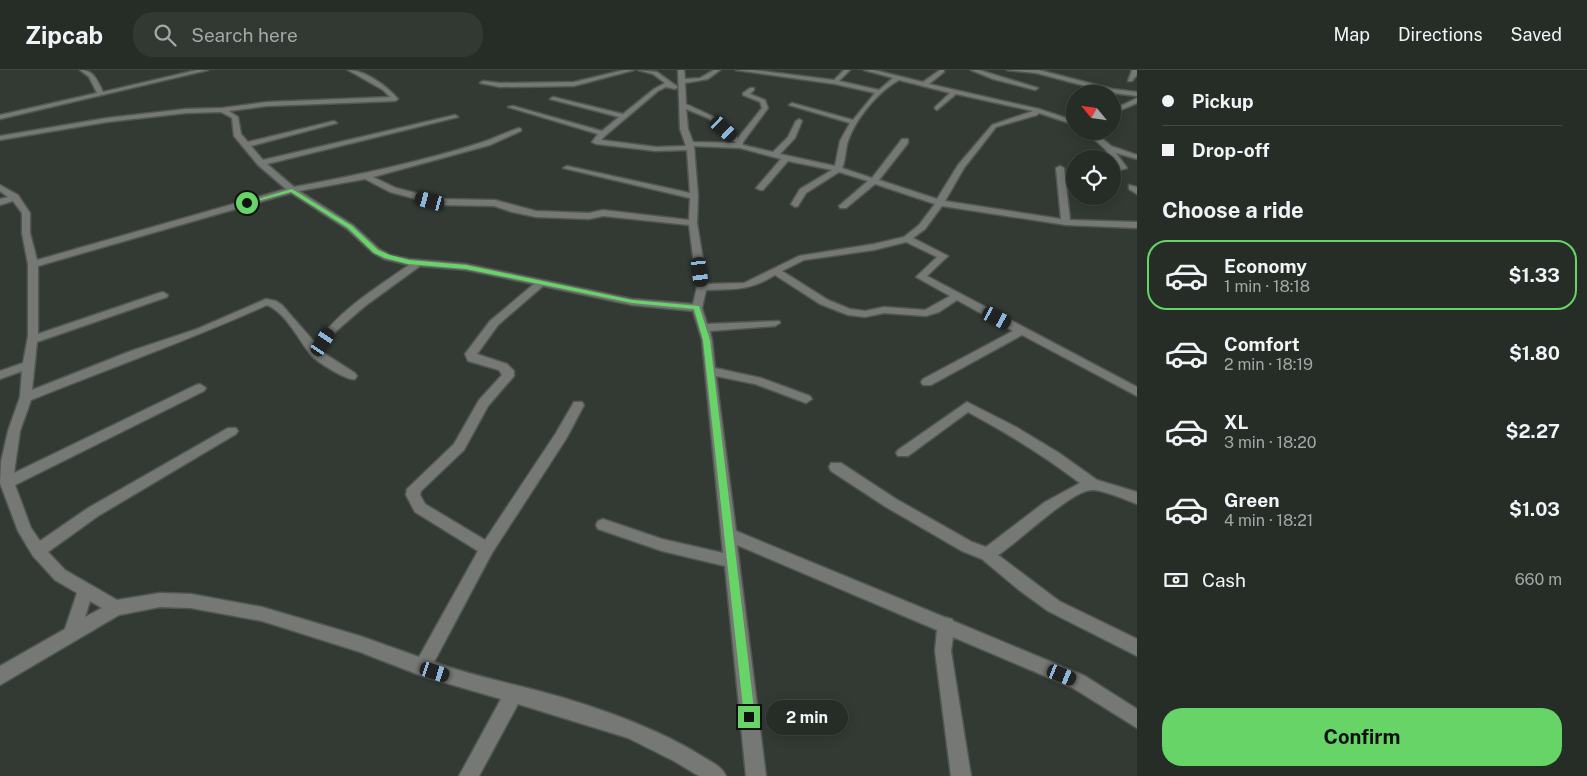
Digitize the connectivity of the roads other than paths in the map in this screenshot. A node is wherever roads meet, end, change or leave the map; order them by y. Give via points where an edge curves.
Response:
1 (83, 70) edge
2 (205, 70) edge
3 (351, 70) edge
4 (631, 70) edge
5 (641, 70) edge
6 (717, 70) edge
7 (739, 70) edge
8 (807, 70) edge
9 (847, 70) edge
10 (867, 70) edge
11 (974, 70) edge
12 (1010, 70) edge
13 (1036, 70) edge
14 (1135, 70) edge
15 (942, 71) edge
16 (899, 77) junction
17 (807, 78) junction
18 (1130, 80) dead end
19 (834, 82) junction
20 (483, 83) dead end
21 (925, 84) junction
22 (680, 87) edge
23 (1035, 88) junction
24 (752, 89) dead end
25 (880, 92) junction
26 (955, 92) junction
27 (101, 94) junction
28 (1137, 94) edge
29 (553, 99) dead end
30 (1137, 100) edge
31 (1036, 103) junction
32 (792, 105) dead end
33 (511, 107) dead end
34 (937, 108) dead end
35 (1121, 108) edge
36 (222, 110) junction
37 (624, 116) junction
38 (0, 117) edge
39 (455, 117) dead end
40 (1066, 118) edge
41 (798, 121) dead end
42 (854, 122) junction
43 (334, 123) dead end
44 (519, 130) dead end
45 (603, 133) junction
46 (0, 138) edge
47 (1099, 140) edge
48 (905, 141) dead end
49 (740, 144) junction
50 (246, 145) junction
51 (690, 146) junction
52 (1108, 148) junction
53 (775, 155) junction
54 (1137, 157) edge
55 (786, 158) junction
56 (261, 164) junction
57 (568, 168) dead end
58 (838, 168) junction
59 (1060, 168) dead end
60 (1122, 168) dead end
61 (366, 176) junction
62 (874, 180) junction
63 (0, 187) edge
64 (760, 188) dead end
65 (292, 190) junction
66 (694, 196) junction
67 (15, 197) junction
68 (0, 202) edge
69 (941, 203) junction
70 (795, 204) dead end
71 (843, 206) dead end
72 (1066, 222) junction
73 (693, 223) junction
74 (1137, 225) edge
75 (907, 239) junction
76 (419, 262) junction
77 (33, 264) junction
78 (775, 271) junction
79 (541, 284) junction
80 (702, 287) junction
81 (163, 295) dead end
82 (957, 296) junction
83 (697, 308) junction
84 (775, 323) dead end
85 (703, 328) junction
86 (1021, 331) junction
87 (32, 340) junction
88 (316, 353) junction
89 (28, 365) junction
90 (709, 371) junction
91 (0, 375) edge
92 (351, 376) dead end
93 (927, 382) dead end
94 (200, 388) dead end
95 (1137, 392) edge
96 (26, 397) junction
97 (806, 400) dead end
98 (578, 405) dead end
99 (232, 431) dead end
100 (903, 453) dead end
101 (4, 463) edge
102 (836, 467) dead end
103 (7, 483) junction
104 (1092, 484) junction
105 (1137, 498) edge
106 (603, 525) dead end
107 (729, 534) junction
108 (487, 549) junction
109 (38, 551) junction
110 (987, 554) junction
111 (731, 561) junction
112 (86, 590) junction
113 (116, 608) junction
114 (946, 624) junction
115 (72, 634) junction
116 (1137, 648) edge
117 (422, 668) junction
118 (0, 676) edge
119 (514, 693) junction
120 (1137, 719) edge
121 (469, 776) edge
122 (716, 776) edge
123 (756, 776) edge
124 (961, 776) edge

1 - 27 street via 92,76
2 - 27 street
3 - 36 street via 385,89 395,99 267,104
4 - 20 street via 574,84
5 - 22 street via 655,73
6 - 22 street via 708,77
7 - 17 street
8 - 17 street
9 - 19 street
10 - 16 street
11 - 23 street
12 - 13 street
13 - 23 street via 1040,82
13 - 28 street via 1112,91
14 - 18 street
15 - 21 street
16 - 21 street
16 - 25 street
17 - 19 street
19 - 25 street
21 - 26 street
22 - 37 street via 661,87
22 - 49 street
22 - 51 street via 684,129
23 - 31 street
24 - 49 street via 745,94 763,102 765,108
25 - 42 street
26 - 31 street
26 - 34 street
27 - 38 street
29 - 37 street
30 - 35 street
31 - 40 street
31 - 69 street via 1035,114 994,126 966,161
32 - 42 street
33 - 45 street
36 - 46 street via 107,120
36 - 50 street via 235,117 237,134
37 - 45 street
39 - 56 street
41 - 53 street via 791,138
42 - 58 street via 843,144
43 - 50 street
44 - 61 street via 487,143
45 - 51 street via 596,142 656,149
47 - 52 street
48 - 62 street
49 - 51 street
49 - 53 street
50 - 56 street
51 - 66 street
52 - 54 street
52 - 60 street
53 - 55 street
55 - 58 street
55 - 64 street
56 - 65 street
57 - 66 street
58 - 62 street
58 - 70 street via 803,191
59 - 72 street
61 - 65 street
61 - 73 street via 394,190 439,202 494,203 536,214 589,216 603,213
62 - 69 street
62 - 71 street
63 - 67 street
65 - 76 street via 350,227 376,252 397,260
65 - 77 street
66 - 73 street
67 - 68 street
67 - 77 street via 26,213 26,233
69 - 72 street
69 - 75 street via 922,227
72 - 74 street
73 - 80 street
75 - 78 street via 802,258
75 - 82 street via 943,256 921,277
76 - 79 street via 466,267
76 - 88 street via 331,330
77 - 87 street
78 - 80 street via 745,286
78 - 82 street via 824,302 848,312 926,313
79 - 83 street via 632,302
79 - 108 street via 494,323 473,350 472,358 503,368 508,371 508,376 483,403 459,447 414,489 413,495 420,508
80 - 83 street
81 - 87 street
82 - 86 street
83 - 85 street
84 - 85 street
85 - 90 street
86 - 93 street
86 - 95 street
87 - 89 street
88 - 92 street
88 - 96 street via 278,307 266,302 201,331
89 - 91 street
89 - 96 street
90 - 97 street via 764,384
90 - 107 street
94 - 103 street
96 - 101 street
98 - 108 street
99 - 109 street via 94,512
100 - 104 street via 967,406 1054,456
101 - 103 street
102 - 110 street via 967,548
103 - 109 street via 25,531
104 - 105 street
104 - 110 street via 1066,497
106 - 111 street via 662,545
107 - 111 street
107 - 114 street
108 - 117 street
109 - 112 street via 60,575
110 - 116 street via 1013,578 1065,613
111 - 123 street
112 - 113 street
112 - 115 street
113 - 115 street
113 - 117 street via 174,599 262,614 360,644
114 - 120 street via 1078,682
114 - 124 street via 943,651
115 - 118 street
117 - 119 street
119 - 121 street
119 - 122 street via 631,730 681,754

